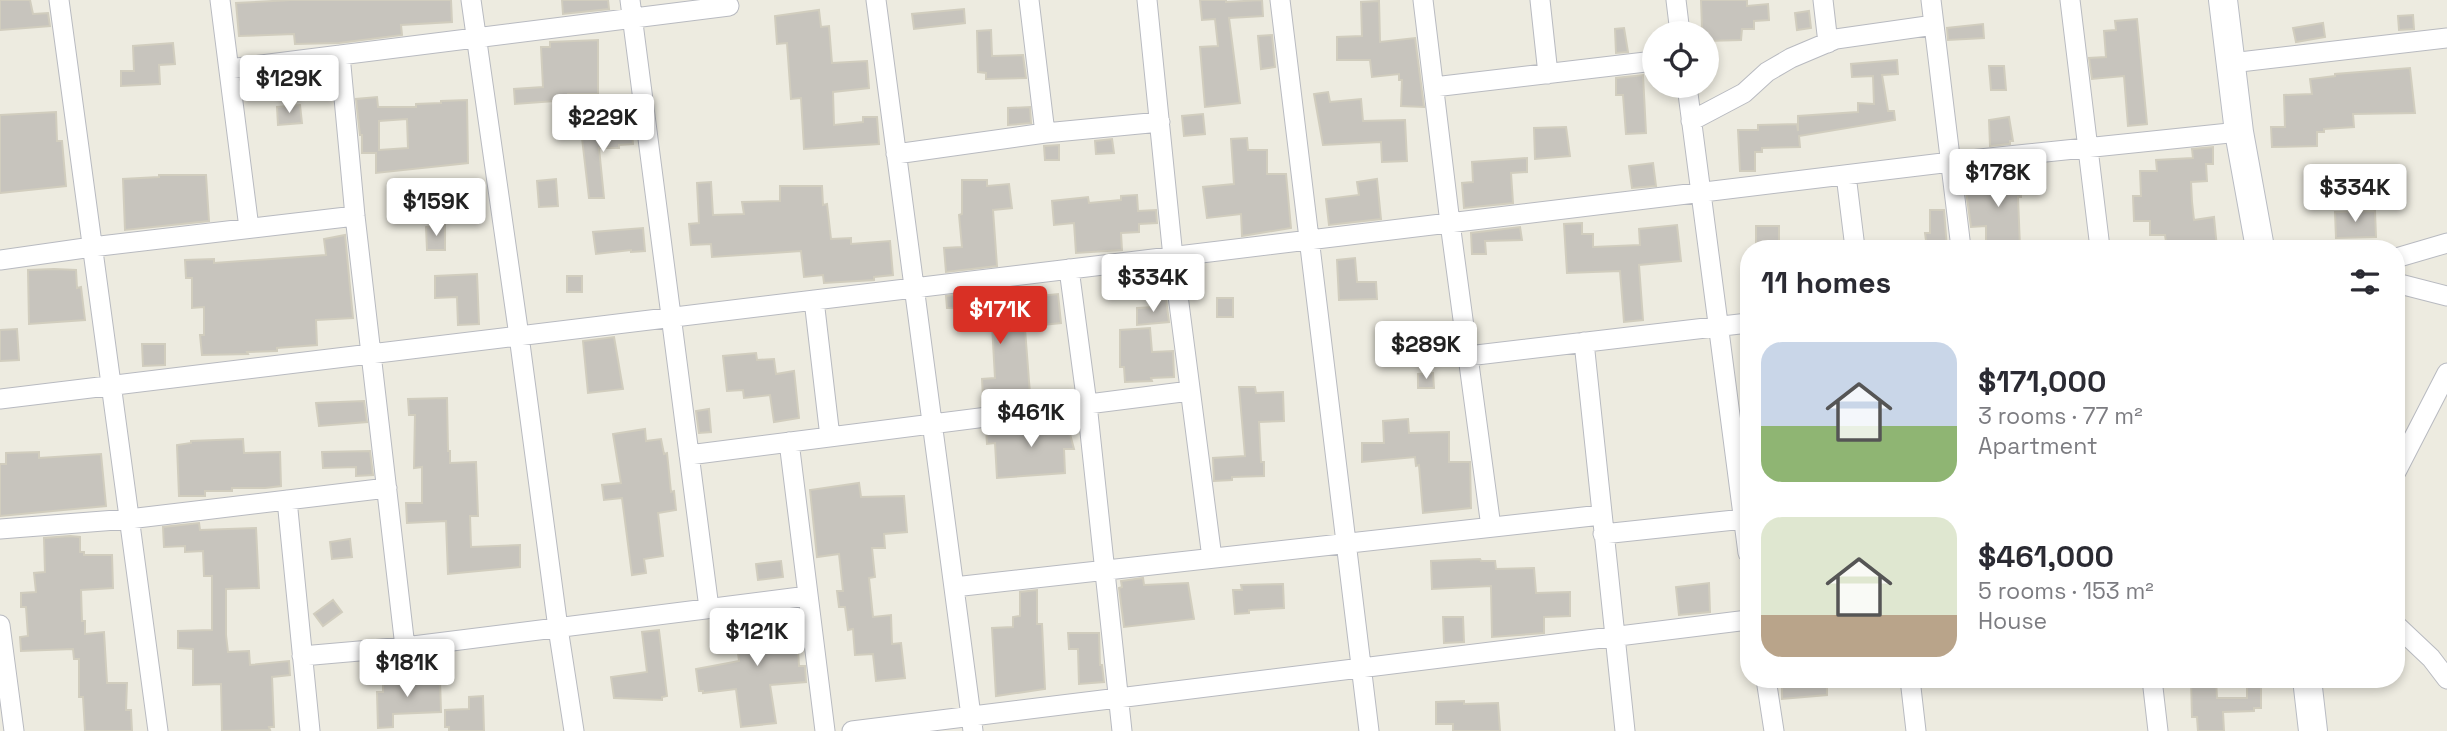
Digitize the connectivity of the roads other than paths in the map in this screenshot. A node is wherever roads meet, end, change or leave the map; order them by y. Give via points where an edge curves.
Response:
1 (59, 0) edge
2 (220, 0) edge
3 (471, 0) edge
4 (876, 0) edge
5 (1029, 0) edge
6 (1147, 0) edge
7 (1280, 0) edge
8 (1423, 0) edge
9 (1540, 0) edge
10 (1676, 0) edge
11 (1823, 0) edge
12 (1931, 0) edge
13 (2070, 0) edge
14 (2223, 0) edge
15 (729, 6) dead end
16 (631, 9) edge
17 (1679, 21) edge
18 (1934, 25) junction
19 (476, 37) junction
20 (2447, 38) edge
21 (1828, 43) junction
22 (340, 55) junction
23 (1642, 62) edge
24 (2231, 63) junction
25 (229, 69) junction
26 (1548, 74) junction
27 (1434, 87) junction
28 (1688, 98) edge
29 (1691, 121) junction
30 (1160, 122) junction
31 (1045, 132) junction
32 (2239, 132) junction
33 (2088, 148) junction
34 (896, 154) junction
35 (1951, 162) junction
36 (1846, 175) junction
37 (1700, 193) junction
38 (355, 216) junction
39 (1450, 223) junction
40 (249, 228) junction
41 (1310, 240) junction
42 (1854, 240) edge
43 (1960, 240) edge
44 (2099, 240) edge
45 (2261, 240) edge
46 (2447, 243) edge
47 (92, 247) junction
48 (2405, 255) edge
49 (1173, 257) junction
50 (0, 260) edge
51 (1069, 269) junction
52 (2405, 285) edge
53 (913, 288) junction
54 (2447, 296) edge
55 (814, 300) junction
56 (671, 317) junction
57 (1740, 324) edge
58 (1718, 327) junction
59 (519, 336) junction
60 (1584, 342) junction
61 (372, 353) junction
62 (1468, 356) junction
63 (2447, 373) edge
64 (111, 385) junction
65 (1190, 391) junction
66 (0, 399) edge
67 (1087, 404) junction
68 (932, 424) junction
69 (830, 437) junction
70 (789, 442) junction
71 (690, 455) junction
72 (2405, 455) edge
73 (387, 488) junction
74 (1740, 489) edge
75 (287, 500) junction
76 (129, 519) junction
77 (1740, 519) edge
78 (1602, 524) junction
79 (1491, 527) junction
80 (0, 529) edge
81 (1346, 543) junction
82 (1212, 558) junction
83 (1104, 570) junction
84 (954, 587) junction
85 (808, 596) junction
86 (709, 608) junction
87 (1740, 621) edge
88 (0, 625) edge
89 (558, 628) junction
90 (2405, 633) edge
91 (1615, 636) junction
92 (405, 647) junction
93 (302, 656) junction
94 (1361, 668) junction
95 (2447, 679) edge
96 (1767, 688) edge
97 (1911, 688) edge
98 (2153, 688) edge
99 (2308, 688) edge
100 (5, 697) edge
101 (1118, 698) junction
102 (972, 724) edge
103 (1368, 729) edge
104 (14, 731) edge
105 (158, 731) edge
106 (310, 731) edge
107 (574, 731) edge
108 (825, 731) edge
109 (852, 731) edge
110 (1122, 731) edge
111 (1625, 731) edge
112 (1774, 731) edge
113 (1916, 731) edge
114 (2158, 731) edge
115 (2313, 731) edge

1 - 47 street
2 - 25 street
3 - 19 street
4 - 34 street
5 - 31 street
6 - 30 street
7 - 41 street
8 - 27 street
9 - 26 street
10 - 17 street
11 - 21 street
12 - 18 street
13 - 33 street
14 - 24 street
15 - 16 street
16 - 19 street
16 - 56 street
18 - 21 street
18 - 35 street
19 - 22 street
19 - 59 street
20 - 24 street
21 - 29 street via 1791,58 1744,93
22 - 25 street
22 - 38 street
23 - 26 street
24 - 32 street
25 - 40 street
26 - 27 street
27 - 39 street
28 - 29 street
29 - 37 street
30 - 31 street
30 - 49 street
31 - 34 street
32 - 33 street
32 - 45 street
33 - 35 street
33 - 44 street
34 - 53 street
35 - 36 street
35 - 43 street
36 - 37 street
36 - 42 street
37 - 39 street
37 - 58 street
38 - 40 street
38 - 61 street
39 - 41 street
39 - 62 street
40 - 47 street
41 - 49 street
41 - 81 street
46 - 48 street
47 - 50 street
47 - 64 street
49 - 51 street
49 - 65 street
51 - 53 street
51 - 67 street
52 - 54 street
53 - 55 street
53 - 68 street
55 - 56 street
55 - 69 street
56 - 59 street
56 - 71 street
57 - 58 street
58 - 60 street
58 - 74 street
59 - 61 street
59 - 89 street
60 - 62 street
60 - 78 street
61 - 64 street
61 - 73 street
62 - 79 street
63 - 72 street
64 - 66 street
64 - 76 street
65 - 67 street
65 - 82 street
67 - 68 street
67 - 83 street
68 - 69 street
68 - 84 street
69 - 70 street
70 - 71 street
70 - 85 street
71 - 86 street
73 - 75 street
73 - 92 street
75 - 76 street
75 - 93 street
76 - 80 street
76 - 105 street
77 - 78 street
78 - 79 street
78 - 91 street
79 - 81 street
81 - 82 street
81 - 94 street
82 - 83 street
83 - 84 street
83 - 101 street
84 - 102 street
85 - 86 street
85 - 108 street
86 - 89 street
87 - 91 street
88 - 100 street
89 - 92 street
89 - 107 street
90 - 95 street
91 - 94 street
91 - 111 street
92 - 93 street
93 - 106 street
94 - 101 street
94 - 103 street
96 - 112 street
97 - 113 street
98 - 114 street
99 - 115 street
100 - 104 street
101 - 102 street
101 - 110 street
102 - 109 street

